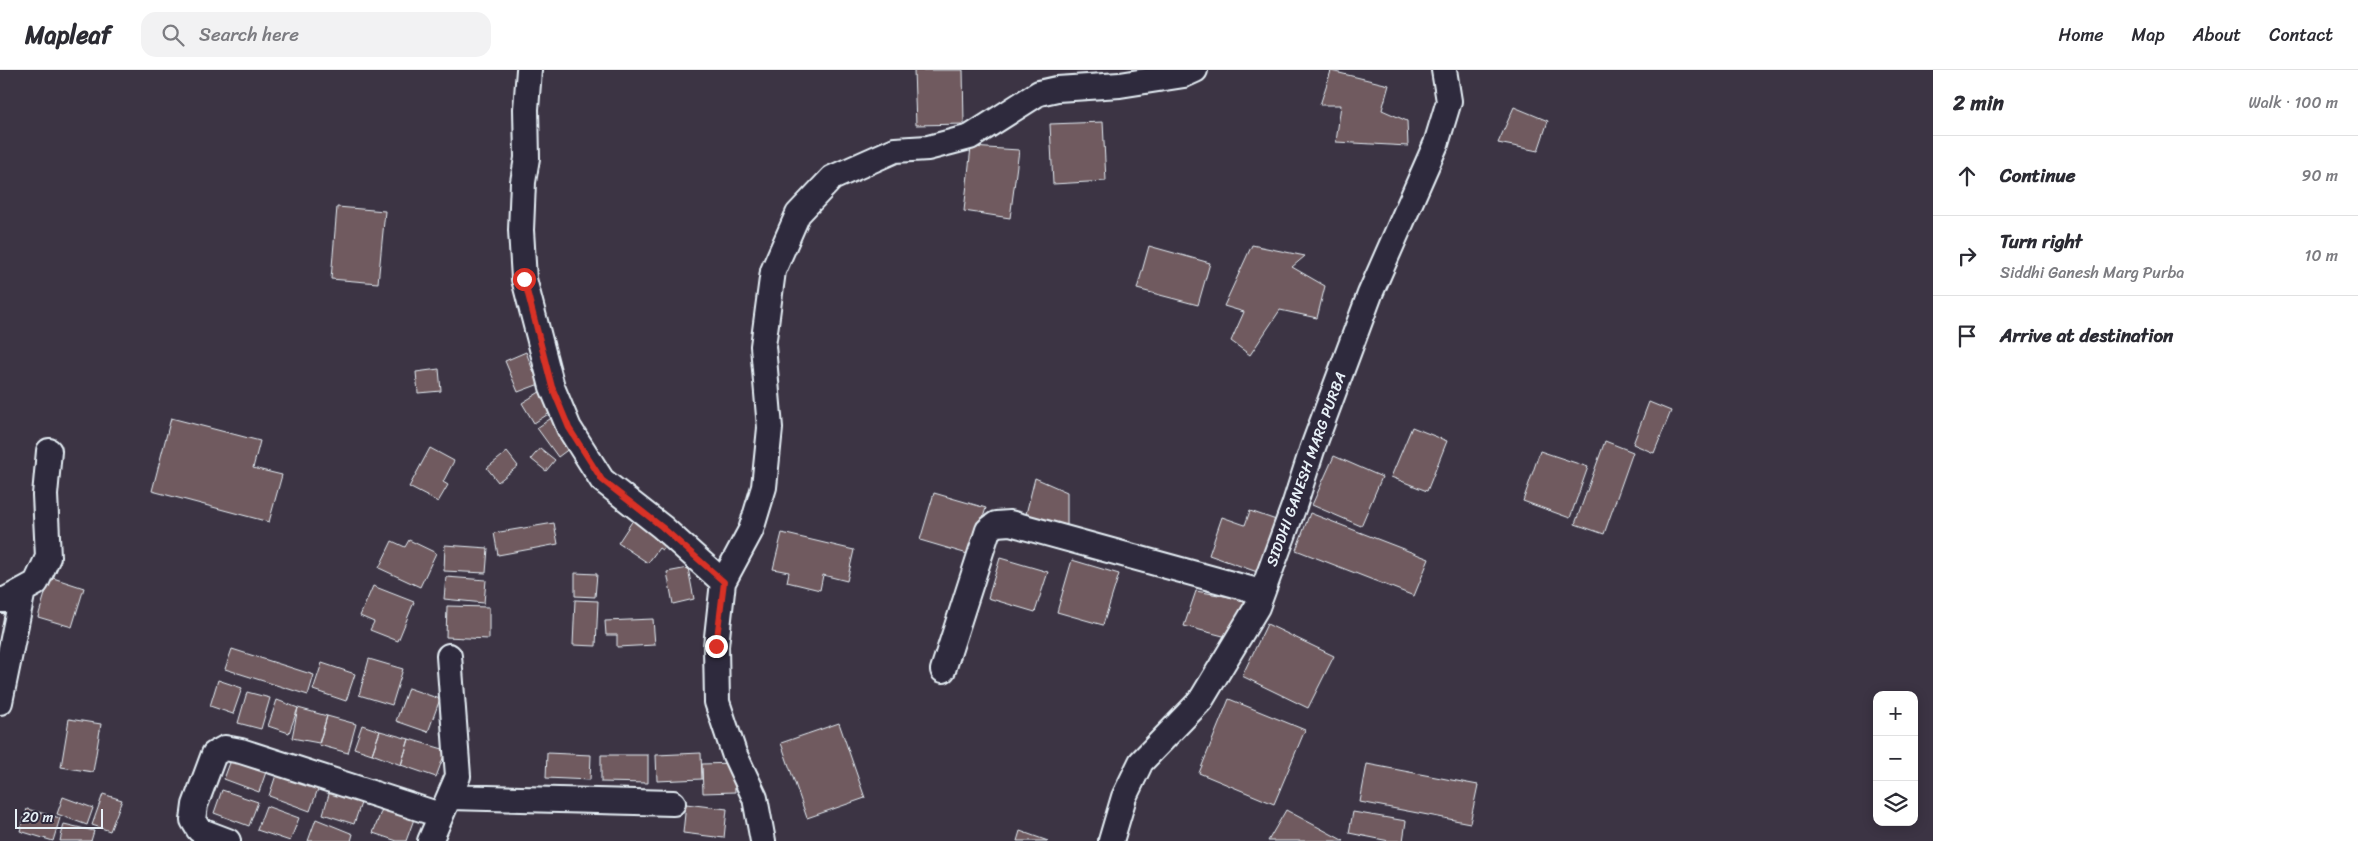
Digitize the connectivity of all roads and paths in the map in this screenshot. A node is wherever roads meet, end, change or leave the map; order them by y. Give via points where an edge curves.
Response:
1 (529, 70) edge
2 (1195, 70) edge
3 (1444, 70) edge
4 (49, 451) dead end
5 (724, 582) junction
6 (23, 590) junction
7 (1261, 592) junction
8 (0, 600) edge
9 (449, 656) dead end
10 (943, 670) dead end
11 (0, 702) edge
12 (673, 803) dead end
13 (445, 806) junction
14 (228, 841) edge
15 (430, 841) edge
16 (763, 841) edge
17 (1111, 841) edge

1 - 5 street via 527,158 520,230 523,269 552,387 569,428 602,480
2 - 5 street via 1184,75 1120,85 1039,93 970,137 928,148 895,150 832,178 798,214 773,271 763,346 770,428 764,488 751,530
3 - 7 street, SIDDHI GANESH MARG PURBA via 1449,101 1436,144 1370,294
4 - 6 street via 45,495 48,557 36,583
5 - 16 street via 716,646 717,702 734,753 755,798
6 - 8 street
6 - 11 street
7 - 10 street via 1010,523 996,524 988,530
7 - 17 street, SIDDHI GANESH MARG PURBA via 1257,607 1201,700 1141,762 1124,797
9 - 13 street via 458,776
12 - 13 street
13 - 14 street via 225,748 214,754 195,805 193,820 199,830
13 - 15 street

